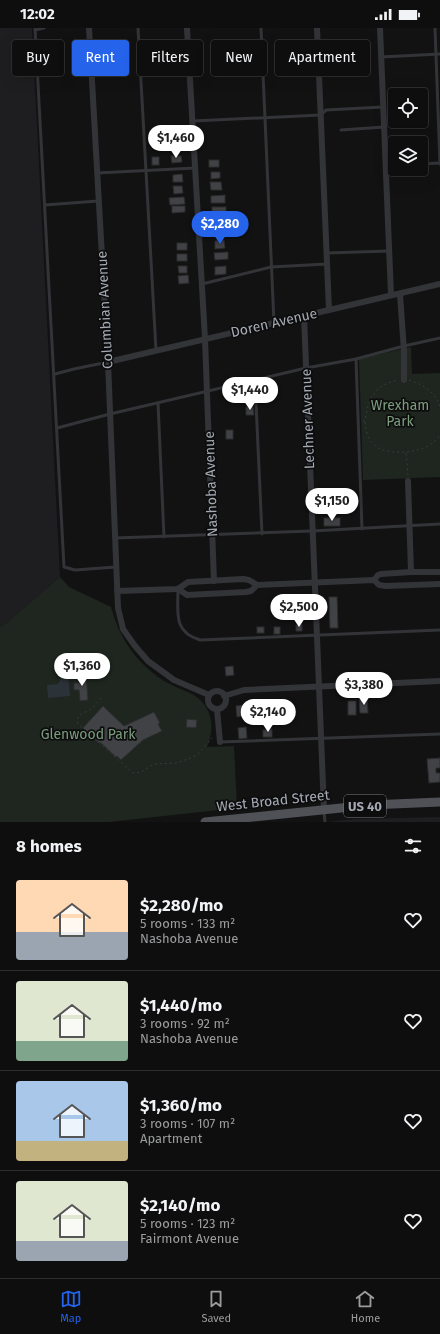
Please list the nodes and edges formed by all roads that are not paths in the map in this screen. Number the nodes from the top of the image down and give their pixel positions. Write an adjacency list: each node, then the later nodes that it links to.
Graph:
1 (44, 28): 9 (lane)
2 (89, 28): 24 (street, Columbian Avenue)
3 (138, 28): 23 (lane)
4 (187, 28): 16 (street, Nashoba Avenue)
5 (261, 28): 15 (lane)
6 (317, 28): 14 (street)
7 (380, 28): 12 (street)
8 (435, 28): 10 (lane)
9 (35, 29): 26 (lane)
10 (436, 54): 11 (lane); 12 (lane); 20 (lane)
11 (440, 54)
12 (381, 56): 13 (street)
13 (383, 107): 14 (lane); 17 (street)
14 (321, 115): 15 (lane); 28 (street)
15 (265, 117): 16 (lane); 30 (lane)
16 (192, 121): 22 (street, Nashoba Avenue)
17 (384, 127): 18 (lane); 21 (street)
18 (341, 130)
19 (428, 164): 20 (lane)
20 (440, 164)
21 (386, 165): 27 (street)
22 (195, 168): 23 (lane); 31 (street, Nashoba Avenue)
23 (146, 170): 24 (lane); 41 (lane)
24 (97, 173): 25 (street, Columbian Avenue)
25 (98, 201): 26 (lane); 43 (street, Columbian Avenue)
26 (45, 206): 45 (lane)
27 (389, 250): 28 (lane); 34 (street)
28 (327, 254): 29 (street)
29 (327, 264): 30 (lane); 35 (street)
30 (271, 267): 31 (lane); 37 (lane)
31 (202, 284): 39 (street, Nashoba Avenue)
32 (440, 284): 33 (street, Doren Avenue)
33 (400, 294): 34 (street, Doren Avenue); 40 (street)
34 (391, 295): 35 (street, Doren Avenue)
35 (329, 310): 36 (street, Doren Avenue)
36 (304, 316): 37 (street, Doren Avenue); 44 (street, Lechner Avenue)
37 (274, 323): 39 (street, Doren Avenue)
38 (440, 338): 40 (lane)
39 (205, 339): 41 (street, Doren Avenue); 48 (street, Nashoba Avenue)
40 (404, 346): 42 (lane); 47 (street)
41 (156, 350): 43 (street, Doren Avenue)
42 (356, 359): 44 (lane); 55 (lane)
43 (108, 362): 45 (lane); 50 (street, Columbian Avenue)
44 (306, 368): 46 (lane); 56 (street, Lechner Avenue)
45 (54, 374): 51 (lane)
46 (255, 380): 48 (lane); 57 (lane)
47 (404, 380)
48 (207, 392): 49 (lane); 58 (street, Nashoba Avenue)
49 (158, 403): 50 (lane); 59 (lane)
50 (110, 414): 51 (lane); 60 (street, Columbian Avenue)
51 (58, 428): 61 (lane)
52 (408, 481): 54 (street)
53 (440, 524): 54 (lane)
54 (410, 526): 55 (lane); 62 (street)
55 (362, 529): 56 (lane)
56 (312, 532): 57 (lane); 66 (street, Lechner Avenue)
57 (262, 534): 58 (lane)
58 (213, 536): 59 (lane); 64 (street, Nashoba Avenue)
59 (164, 537): 60 (lane)
60 (115, 538): 61 (street, Columbian Avenue)
61 (116, 567): 70 (street, Columbian Avenue)
62 (411, 572): 63 (street); 65 (street)
63 (440, 572)
64 (214, 580): 68 (street); 69 (street)
65 (374, 580): 66 (street); 67 (street)
66 (314, 583): 68 (street); 72 (street, Lechner Avenue)
67 (440, 584)
68 (257, 585): 69 (street)
69 (178, 589): 70 (street); 72 (lane)
70 (117, 591): 75 (street, Columbian Avenue)
71 (440, 630): 72 (lane)
72 (316, 636): 74 (street, Lechner Avenue)
73 (440, 681): 74 (street)
74 (318, 686): 76 (street); 79 (street, Lechner Avenue)
75 (209, 695): 76 (street); 77 (street)
76 (224, 696): 77 (street)
77 (217, 710): 80 (street)
78 (440, 734): 79 (lane)
79 (320, 739): 80 (lane); 82 (street, Lechner Avenue)
80 (220, 742)
81 (440, 802): 82 (main road, West Broad Street / US 40)
82 (324, 810): 83 (main road, West Broad Street / US 40); 84 (lane)
83 (205, 822)
84 (325, 822)

